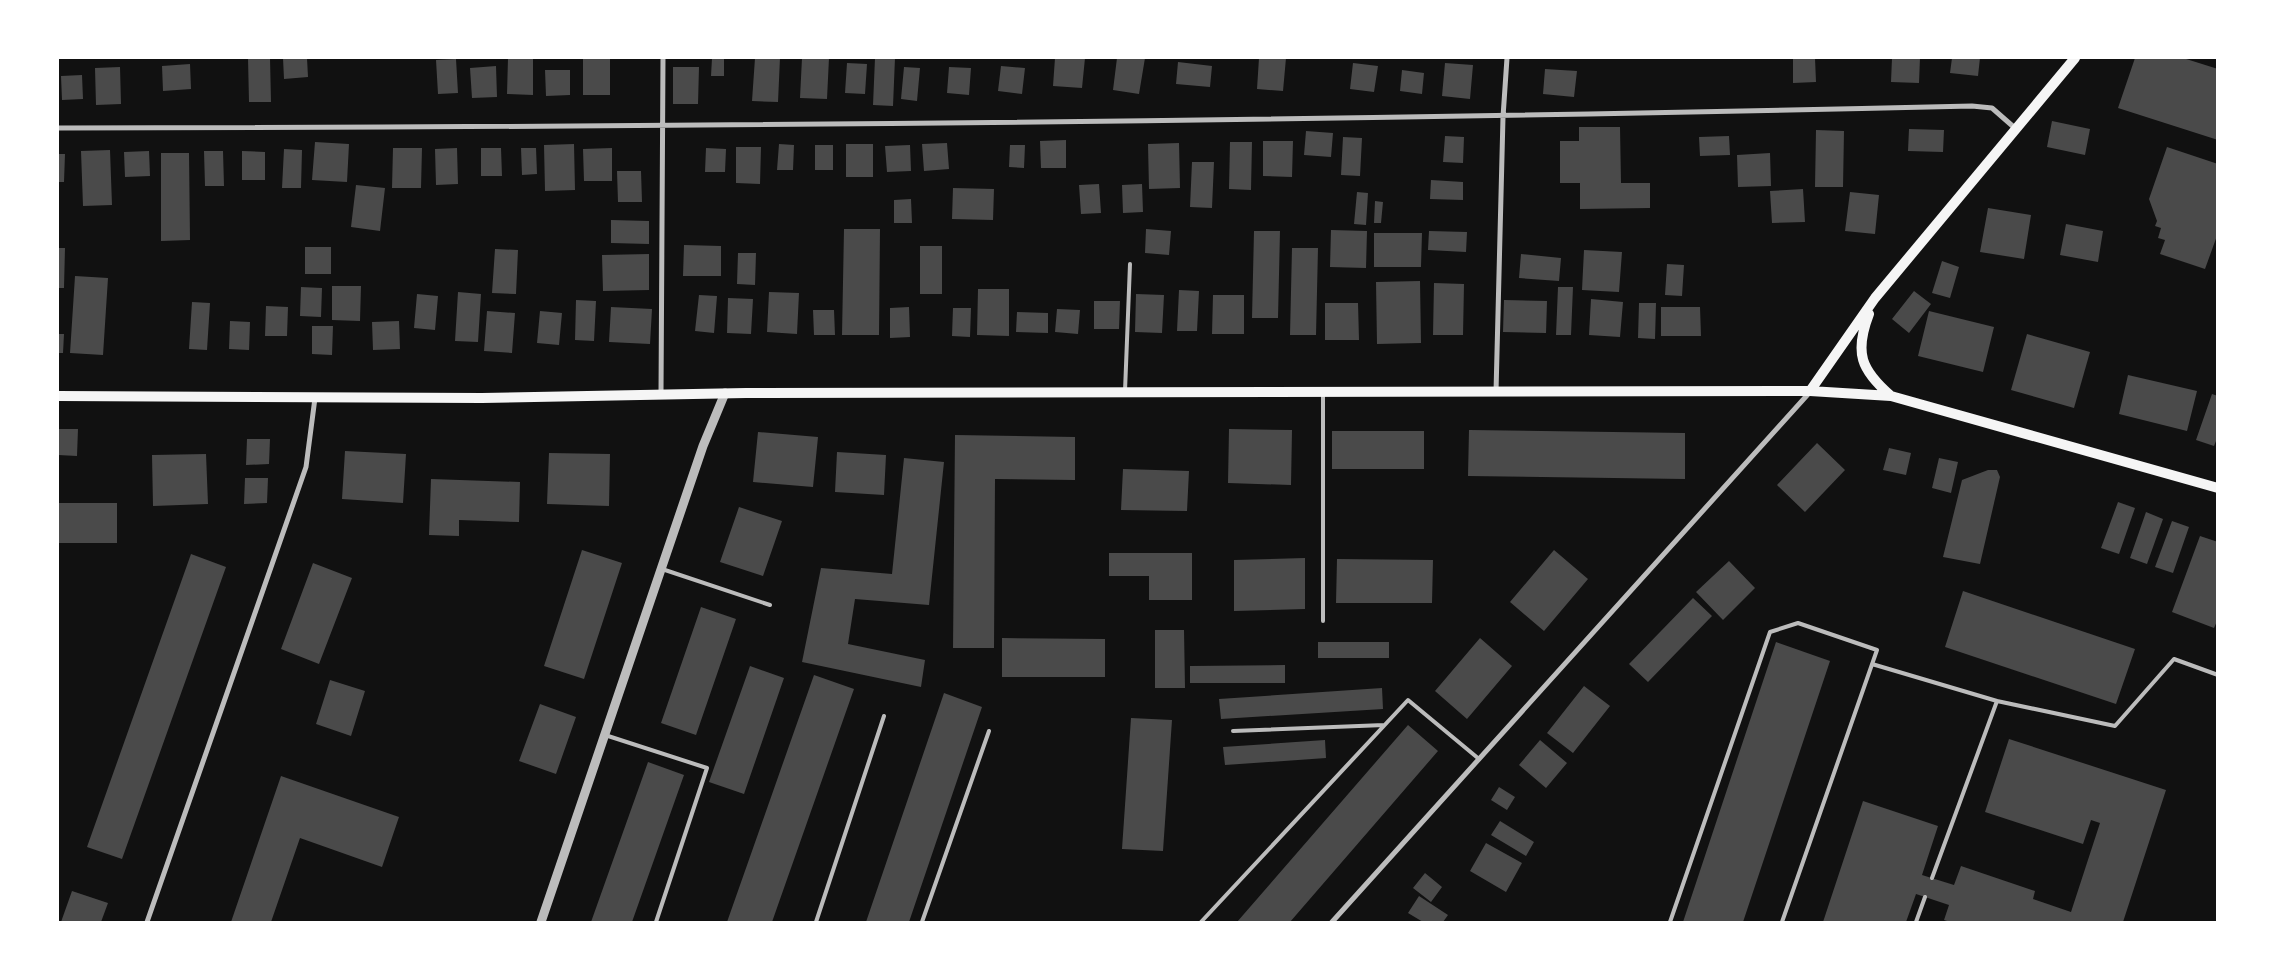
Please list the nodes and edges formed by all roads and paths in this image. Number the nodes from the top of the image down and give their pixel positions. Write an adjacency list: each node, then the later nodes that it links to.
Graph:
1 (663, 58): 5 (street)
2 (1507, 58): 4 (street)
3 (2075, 58): 7 (main road)
4 (1503, 117): 5 (street); 7 (street); 11 (street)
5 (662, 127): 6 (street); 15 (street)
6 (58, 128)
7 (2016, 130): 9 (main road)
8 (1130, 264): 13 (lane)
9 (1875, 298): 10 (main road); 17 (main road)
10 (1810, 391): 11 (main road); 17 (main road); 31 (street)
11 (1496, 392): 14 (main road)
12 (725, 393): 13 (main road); 15 (main road); 20 (street)
13 (1125, 393): 14 (main road)
14 (1323, 393): 22 (lane)
15 (661, 394): 18 (main road)
16 (58, 396): 18 (main road)
17 (1891, 396): 19 (main road)
18 (315, 398): 34 (street)
19 (2218, 488)
20 (662, 569): 21 (lane); 30 (street)
21 (770, 605)
22 (1323, 621)
23 (1872, 664): 25 (lane); 41 (lane); 42 (lane)
24 (2218, 675): 25 (lane)
25 (1997, 701): 32 (lane)
26 (884, 716): 37 (lane)
27 (1384, 726): 29 (lane); 31 (lane); 39 (lane)
28 (989, 731): 38 (lane)
29 (1233, 731)
30 (605, 735): 35 (street); 36 (lane)
31 (1479, 759): 40 (street)
32 (1932, 878)
33 (1925, 897): 43 (lane)
34 (148, 922)
35 (541, 922)
36 (656, 922)
37 (816, 922)
38 (922, 922)
39 (1202, 922)
40 (1332, 922)
41 (1670, 922)
42 (1782, 922)
43 (1916, 922)

